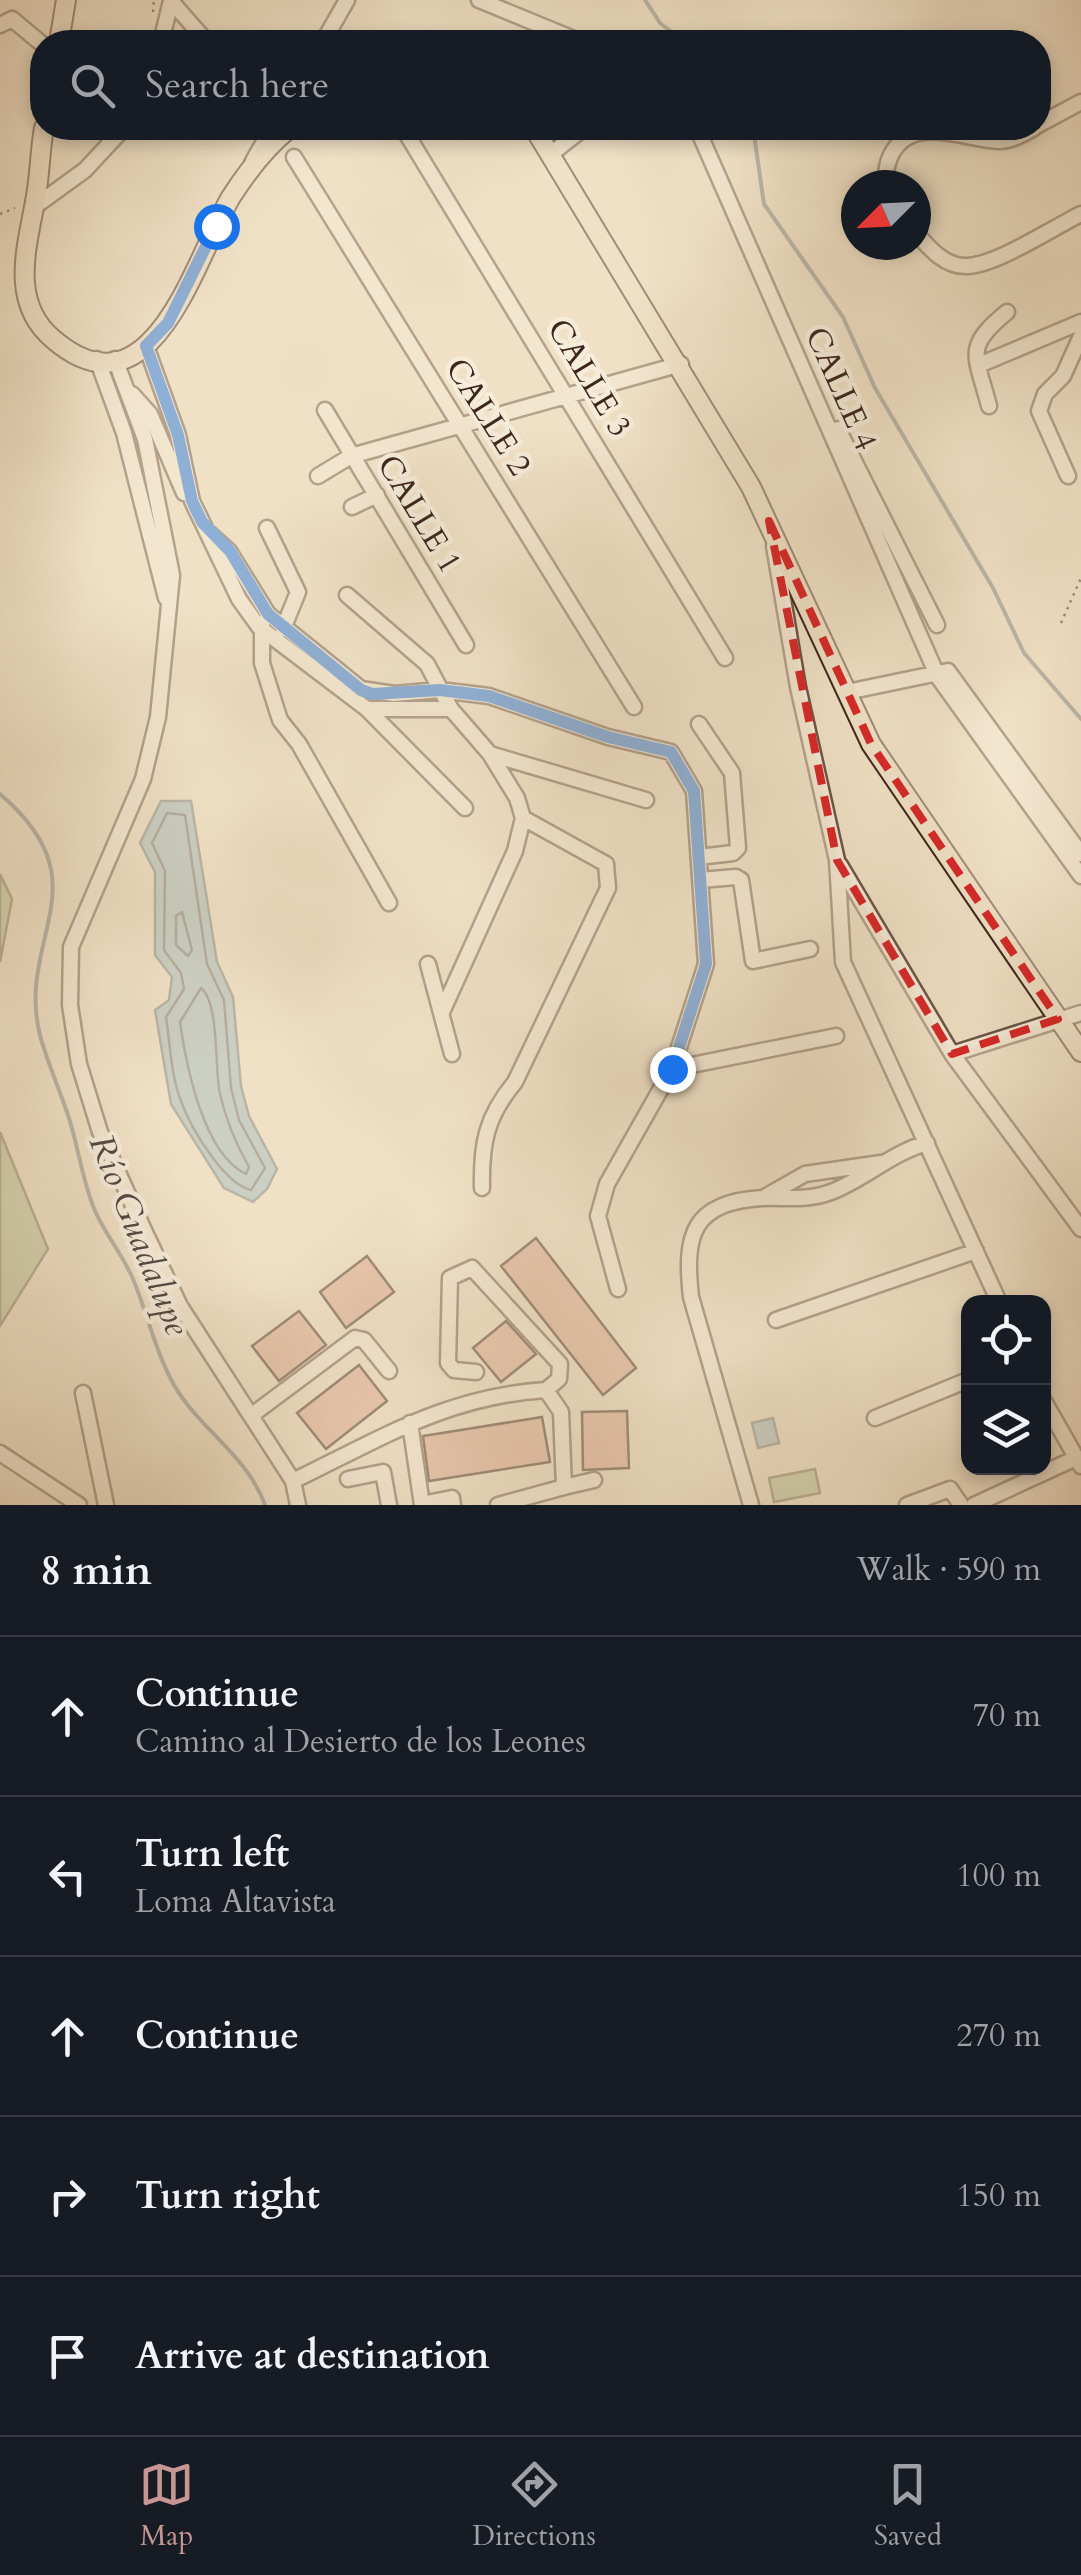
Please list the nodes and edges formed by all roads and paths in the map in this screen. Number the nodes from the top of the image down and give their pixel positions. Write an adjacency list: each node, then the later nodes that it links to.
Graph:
1 (66, 0): 5 (main road)
2 (347, 0): 8 (street)
3 (479, 0): 9 (street)
4 (2, 19): 10 (street)
5 (61, 30)
6 (165, 30): 7 (street)
7 (196, 30)
8 (330, 30)
9 (552, 30)
10 (30, 32)
11 (1081, 103): 12 (street)
12 (1051, 118)
13 (41, 140): 26 (main road)
14 (113, 140): 26 (street)
15 (262, 140): 24 (street)
16 (278, 140): 24 (main road)
17 (410, 140): 38 (street, CALLE 3)
18 (542, 140): 22 (main road)
19 (569, 140): 22 (street)
20 (702, 140): 41 (street, CALLE 4)
21 (905, 140): 25 (street)
22 (552, 154): 35 (main road)
23 (294, 157): 42 (street, CALLE 2)
24 (251, 168): 33 (main road)
25 (887, 170)
26 (24, 208): 27 (path); 34 (main road)
27 (0, 214)
28 (1081, 214): 29 (street)
29 (931, 252)
30 (1008, 312): 36 (street)
31 (1081, 322): 36 (street)
32 (1081, 336): 45 (street)
33 (146, 346): 34 (main road); 47 (street)
34 (106, 359): 37 (street); 53 (street)
35 (681, 364): 38 (street); 49 (main road)
36 (979, 365): 39 (street)
37 (128, 389): 47 (street); 53 (street)
38 (568, 396): 42 (street); 59 (street, CALLE 3)
39 (989, 406)
40 (326, 410): 43 (street, CALLE 1)
41 (822, 412): 56 (street); 60 (street, CALLE 4)
42 (461, 424): 43 (street); 64 (street, CALLE 2)
43 (351, 456): 44 (street); 46 (street, CALLE 1)
44 (318, 476)
45 (1068, 476)
46 (377, 494): 48 (street); 58 (street, CALLE 1)
47 (192, 501): 54 (street)
48 (352, 507)
49 (769, 521): 62 (main road); 74 (street)
50 (267, 528): 57 (street)
51 (1081, 578): 55 (path)
52 (347, 595): 61 (street)
53 (169, 608): 104 (street)
54 (264, 620): 57 (street); 66 (street); 77 (street)
55 (1061, 623)
56 (937, 625)
57 (283, 629): 61 (street)
58 (466, 645)
59 (725, 658)
60 (936, 671): 62 (street); 72 (street, CALLE 4); 75 (street, CALLE 4)
61 (440, 690): 63 (street); 65 (street)
62 (847, 692): 82 (main road)
63 (472, 694): 65 (street); 73 (street)
64 (634, 707)
65 (451, 708): 66 (street); 68 (street)
66 (367, 710): 70 (street)
67 (700, 724): 73 (street)
68 (490, 754): 69 (street); 71 (street)
69 (646, 800)
70 (465, 808)
71 (524, 818): 79 (street); 91 (street)
72 (1081, 854)
73 (698, 857): 76 (street)
74 (836, 860): 86 (street); 88 (street)
75 (1081, 876)
76 (700, 880): 78 (street); 87 (street)
77 (389, 903)
78 (810, 949)
79 (458, 976): 80 (street); 80 (street)
80 (442, 1012): 85 (street)
81 (1081, 1013): 82 (street)
82 (1058, 1019): 84 (main road); 86 (street)
83 (836, 1036): 87 (street)
84 (1081, 1052)
85 (452, 1054)
86 (952, 1054): 94 (street)
87 (672, 1069): 96 (street)
88 (927, 1143): 89 (street); 95 (street)
89 (880, 1163): 90 (street); 92 (street)
90 (818, 1171): 92 (street); 93 (street)
91 (482, 1188)
92 (825, 1194): 93 (street)
93 (763, 1198): 122 (street)
94 (1081, 1229)
95 (976, 1251): 97 (street); 98 (street)
96 (618, 1289)
97 (996, 1295)
98 (776, 1320)
99 (390, 1371): 104 (street)
100 (476, 1372): 102 (street)
101 (961, 1383): 106 (street)
102 (546, 1390): 107 (street); 113 (street)
103 (83, 1392): 117 (street)
104 (252, 1414): 112 (street)
105 (1051, 1414): 109 (street)
106 (875, 1418)
107 (410, 1422): 112 (street); 115 (street)
108 (0, 1453): 116 (street)
109 (1078, 1462): 125 (street)
110 (348, 1479): 119 (street)
111 (594, 1480): 113 (street)
112 (293, 1481): 118 (street)
113 (564, 1488): 114 (street)
114 (539, 1500): 121 (street)
115 (422, 1504): 120 (street)
116 (79, 1505)
117 (106, 1505)
118 (298, 1505)
119 (389, 1505)
120 (454, 1505)
121 (498, 1505)
122 (751, 1505)
123 (907, 1505): 124 (street)
124 (962, 1505)
125 (974, 1505)

